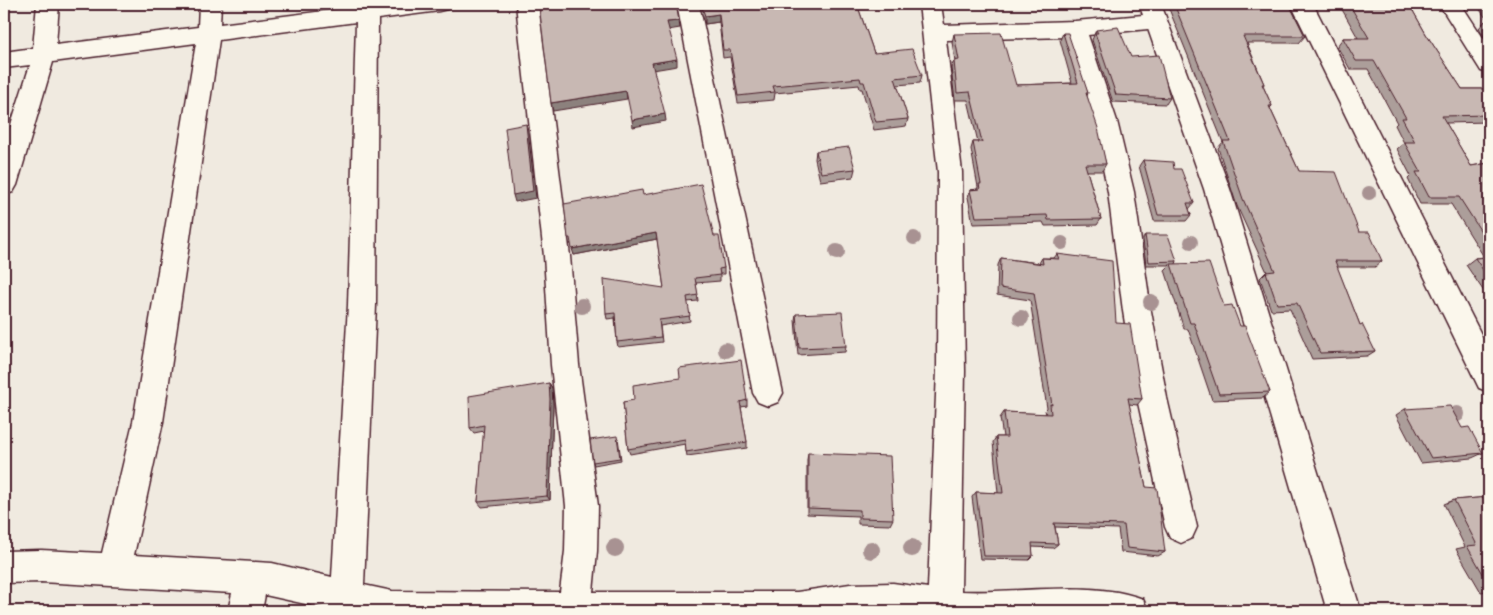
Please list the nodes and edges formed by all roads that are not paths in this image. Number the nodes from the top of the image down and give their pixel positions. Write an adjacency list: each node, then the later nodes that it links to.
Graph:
1 (48, 4): 16 (street)
2 (210, 4): 15 (street)
3 (439, 4): 10 (street)
4 (527, 4): 27 (street)
5 (688, 4): 21 (street)
6 (930, 4): 14 (street)
7 (1108, 4): 12 (street)
8 (1302, 4): 20 (street)
9 (1450, 4): 18 (street)
10 (368, 8): 15 (street); 26 (street)
11 (1153, 12): 12 (street); 33 (street)
12 (1120, 25): 13 (street)
13 (1075, 28): 14 (street); 22 (street)
14 (935, 33): 28 (street)
15 (208, 34): 16 (street); 24 (street)
16 (44, 55): 17 (street); 19 (street)
17 (4, 60)
18 (1489, 65)
19 (4, 185)
20 (1489, 379)
21 (768, 393)
22 (1181, 527)
23 (4, 567): 24 (street)
24 (114, 570): 25 (street)
25 (252, 578): 26 (street); 31 (street)
26 (347, 598): 29 (street)
27 (575, 609): 29 (street); 30 (street)
28 (944, 609): 30 (street); 32 (street)
29 (469, 610)
30 (684, 610)
31 (245, 611)
32 (1131, 611)
33 (1344, 611)

